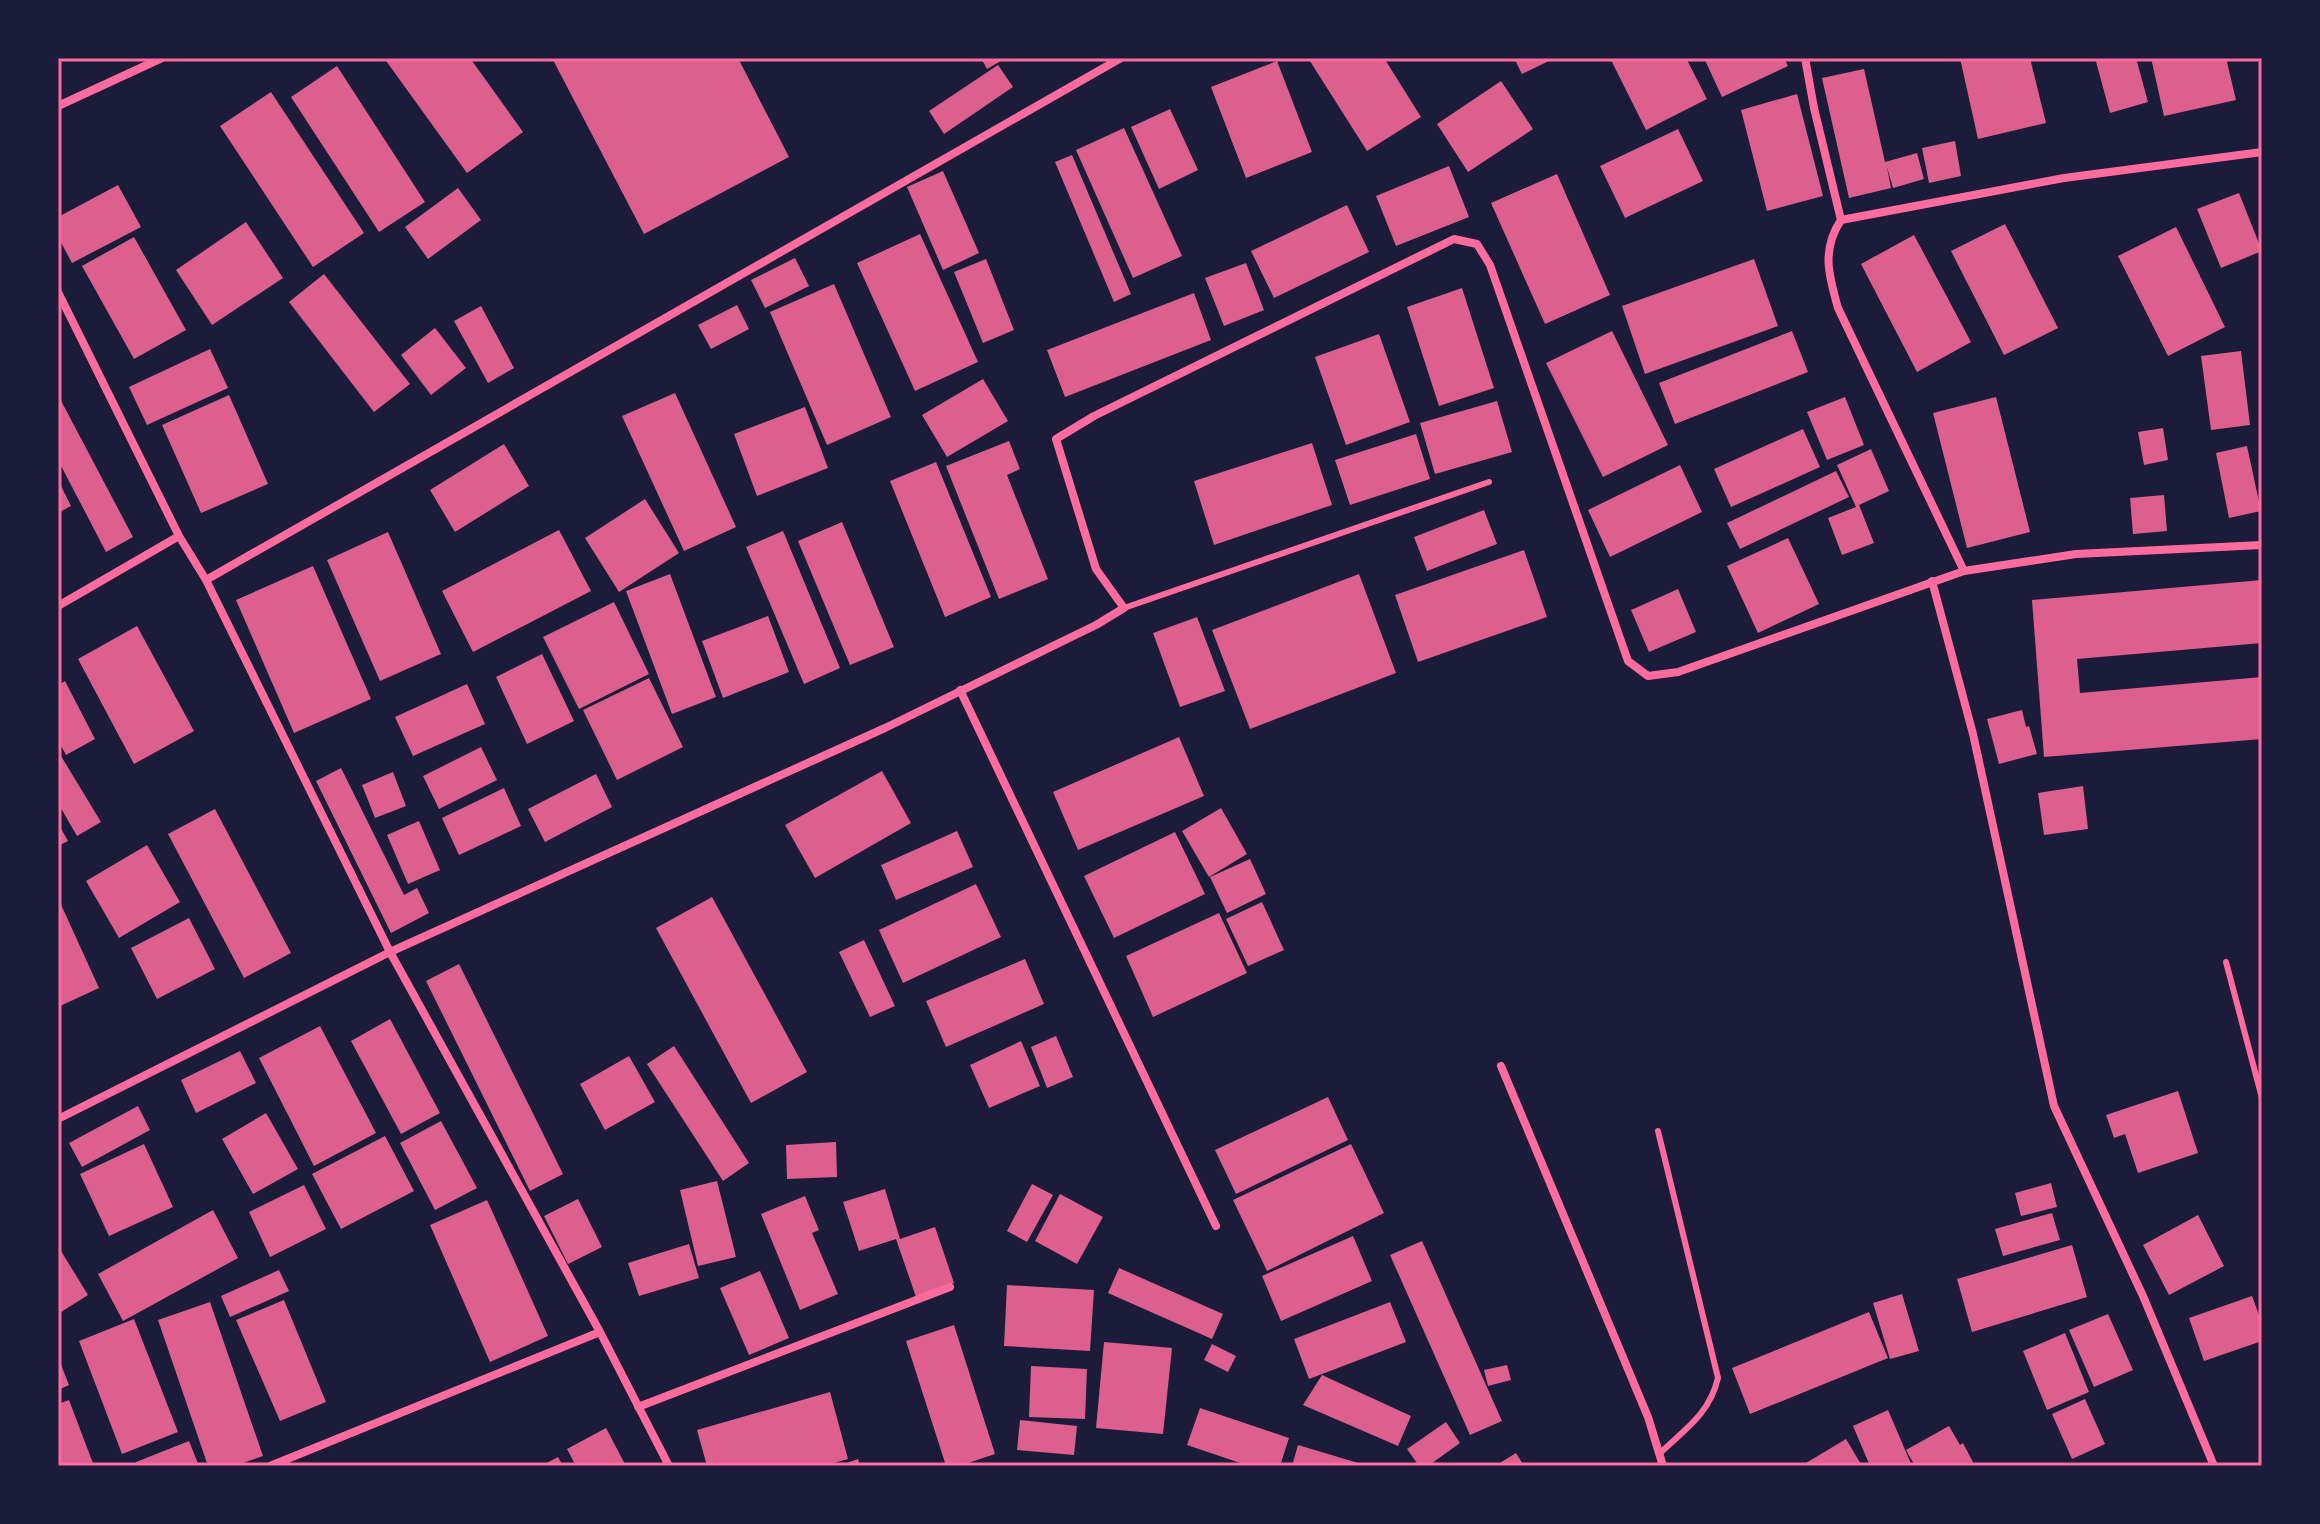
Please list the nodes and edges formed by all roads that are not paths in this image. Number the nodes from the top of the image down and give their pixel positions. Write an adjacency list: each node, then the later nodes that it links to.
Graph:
1 (162, 58): 4 (street)
2 (1121, 58): 12 (street)
3 (1805, 58): 6 (street)
4 (58, 106)
5 (2262, 152): 6 (street)
6 (1841, 220): 11 (street)
7 (58, 292): 9 (street)
8 (1489, 482): 15 (lane)
9 (179, 536): 12 (street); 14 (street)
10 (2262, 545): 11 (street)
11 (1964, 571): 13 (street)
12 (206, 580): 17 (street)
13 (1932, 581): 15 (street); 31 (street)
14 (58, 606)
15 (1124, 608): 16 (street)
16 (960, 690): 17 (street); 23 (street)
17 (390, 952): 21 (street); 25 (street)
18 (2226, 962): 20 (lane)
19 (1501, 1066): 27 (street)
20 (2262, 1098)
21 (58, 1119)
22 (1658, 1131): 27 (lane)
23 (1216, 1226)
24 (950, 1287): 26 (street)
25 (600, 1332): 26 (street); 28 (street)
26 (638, 1407): 29 (street)
27 (1659, 1454): 30 (street)
28 (270, 1466)
29 (669, 1466)
30 (1663, 1466)
31 (2214, 1466)

